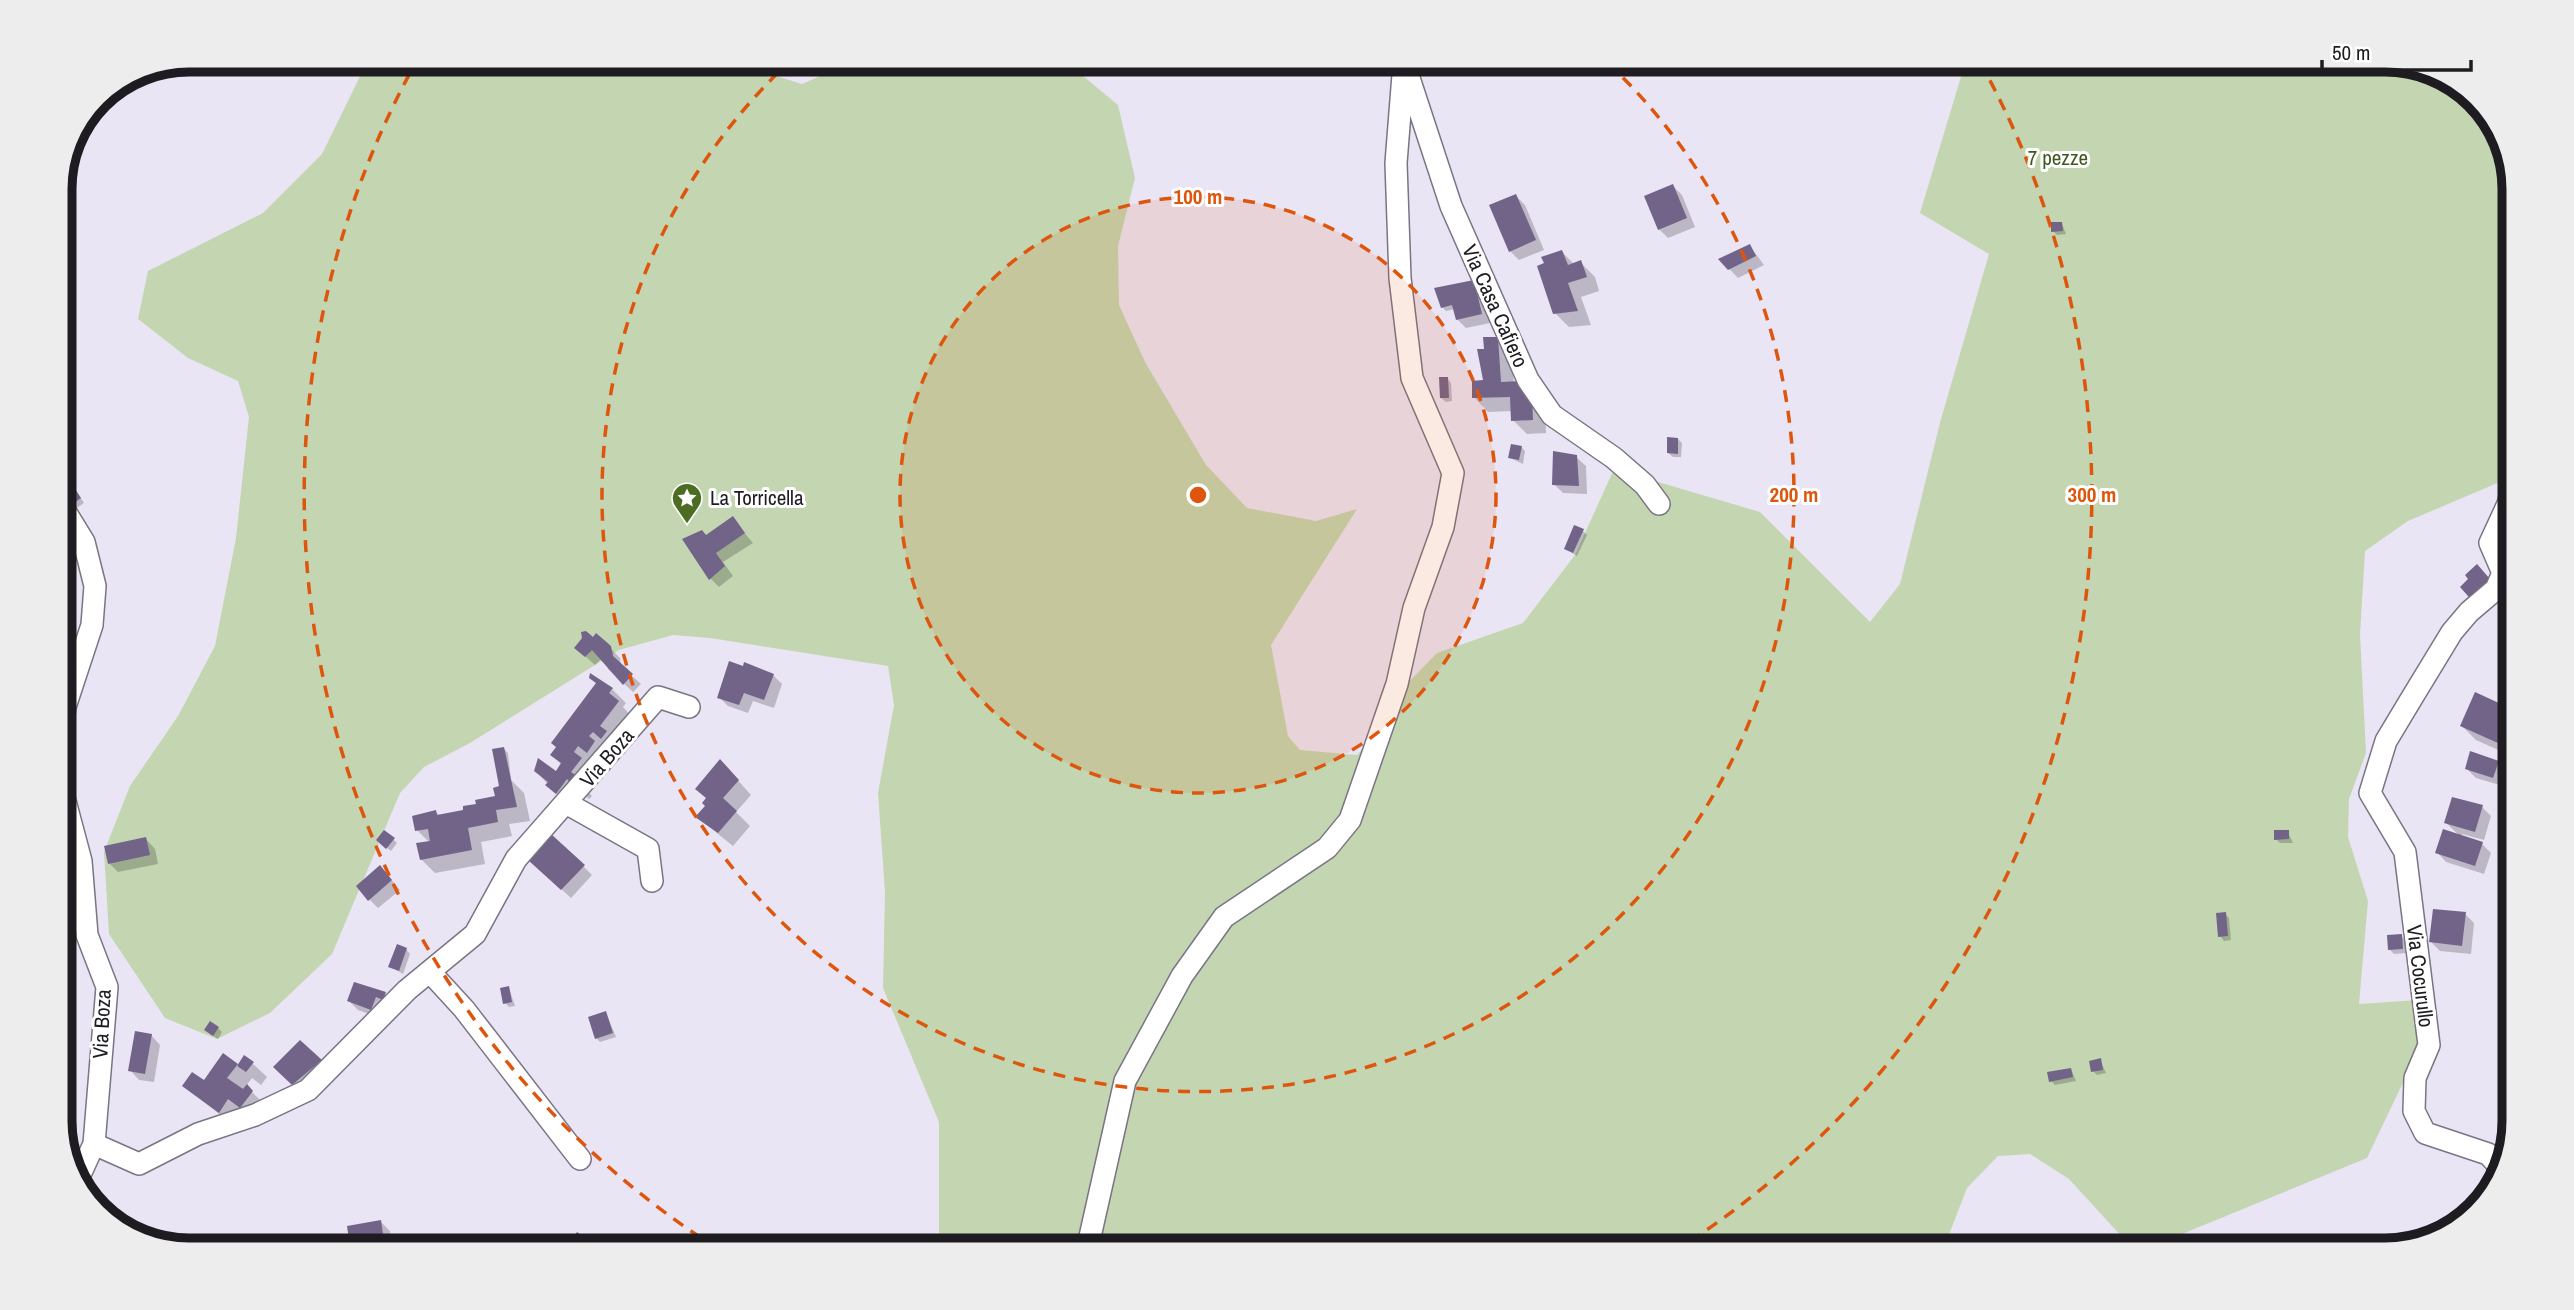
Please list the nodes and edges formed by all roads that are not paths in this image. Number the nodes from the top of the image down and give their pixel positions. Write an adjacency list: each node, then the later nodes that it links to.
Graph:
1 (1403, 72): 18 (street)
2 (1408, 72): 3 (street, Via Casa Cafiero)
3 (1659, 504)
4 (2502, 517): 6 (street, Via Cocurullo)
5 (72, 522): 8 (street, Via Boza)
6 (2502, 573)
7 (2502, 573): 16 (street, Via Cocurullo)
8 (72, 686)
9 (689, 707): 10 (street, Via Boza)
10 (566, 803): 12 (street); 13 (street, Via Boza)
11 (72, 828): 14 (street, Via Boza)
12 (652, 881)
13 (430, 972): 14 (street, Via Boza); 15 (street)
14 (94, 1144): 17 (street, Via Boza)
15 (580, 1159)
16 (2495, 1161)
17 (82, 1169)
18 (1090, 1238)

